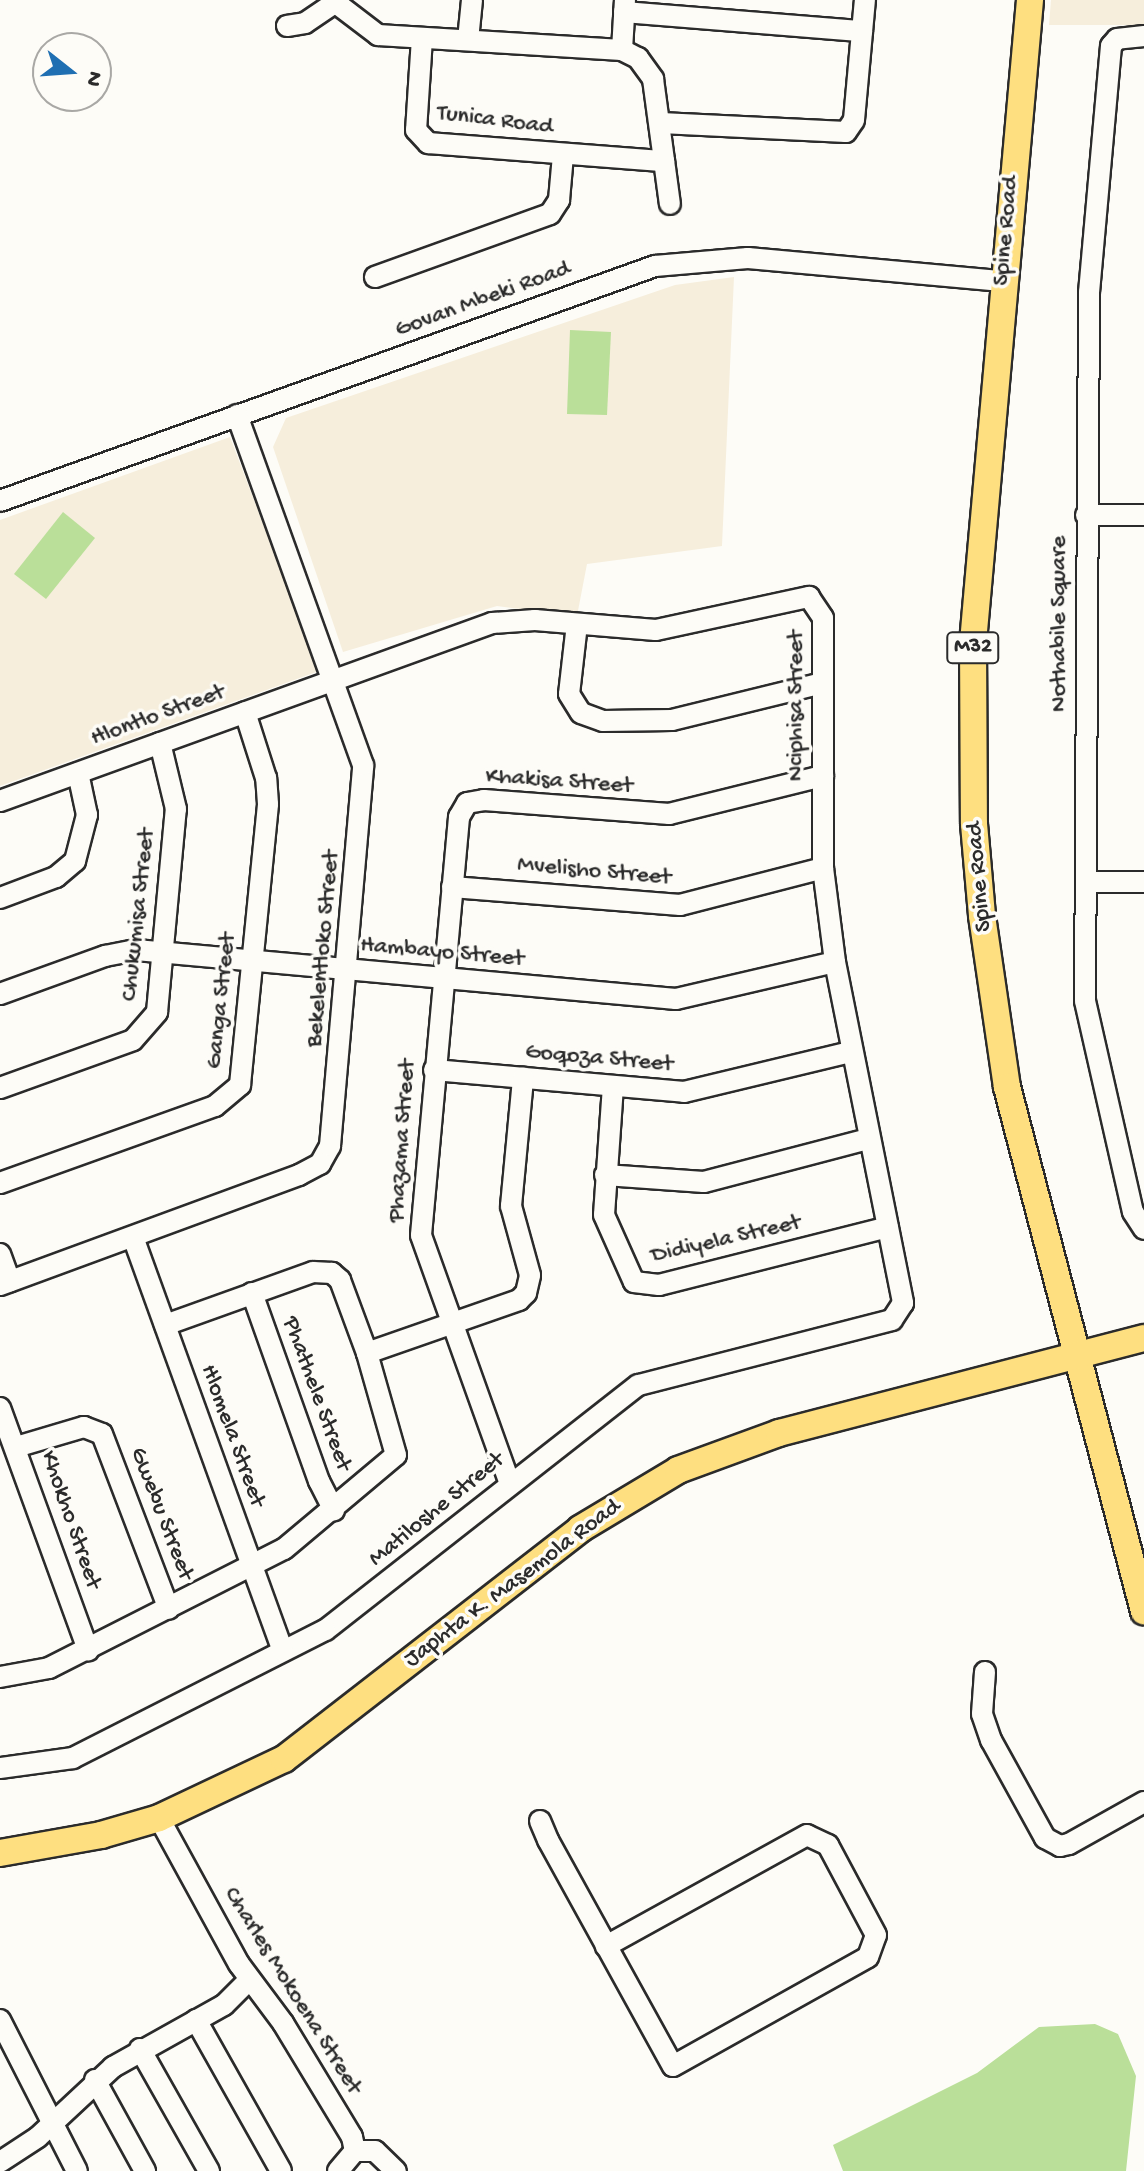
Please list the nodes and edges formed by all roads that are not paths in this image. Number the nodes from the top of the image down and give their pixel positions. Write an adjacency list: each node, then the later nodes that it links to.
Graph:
1 (472, 0): 11 (street)
2 (865, 0): 8 (street)
3 (1018, 0): 14 (main road, Spine Road / M32)
4 (1030, 0): 14 (main road, Spine Road / M32)
5 (338, 2): 7 (street); 10 (street)
6 (624, 6): 8 (street); 12 (street)
7 (287, 26)
8 (862, 31): 13 (street)
9 (1144, 36): 22 (street, Nothabile Square)
10 (422, 38): 11 (street); 15 (street, Tunica Road)
11 (468, 40): 12 (street)
12 (622, 50): 13 (street)
13 (661, 123): 16 (street)
14 (1016, 126): 19 (main road, Spine Road / M32)
15 (563, 155): 16 (street, Tunica Road); 18 (street)
16 (664, 161): 17 (street)
17 (670, 204)
18 (375, 277)
19 (1002, 281): 20 (street, Govan Mbeki Road); 62 (main road, Spine Road / M32)
20 (237, 415): 21 (street, Govan Mbeki Road); 25 (street, Bekelentloko Street)
21 (0, 501)
22 (1086, 515): 23 (street); 33 (street, Nothabile Square)
23 (1144, 515)
24 (577, 624): 25 (street, Nciphisa Street); 26 (street, Nciphisa Street); 26 (street)
25 (334, 680): 27 (street, Hlontlo Street); 40 (street, Bekelentloko Street)
26 (823, 683): 30 (street, Nciphisa Street)
27 (245, 712): 28 (street, Hlontlo Street); 38 (street, Ganga Street)
28 (160, 743): 29 (street, Hlontlo Street); 37 (street, Chukumisa Street)
29 (78, 773): 31 (street, Hlontlo Street); 36 (street)
30 (823, 776): 32 (street, Nciphisa Street); 35 (street, Khakisa Street)
31 (0, 801)
32 (823, 868): 35 (street, Mvelisho Street); 39 (street, Nciphisa Street)
33 (1086, 882): 34 (street); 52 (street, Nothabile Square)
34 (1144, 882)
35 (452, 887): 41 (street, Khakisa Street)
36 (0, 898)
37 (164, 952): 38 (street, Hambayo Street); 42 (street, Hambayo Street); 47 (street, Chukumisa Street)
38 (253, 961): 40 (street, Hambayo Street); 50 (street, Ganga Street)
39 (835, 962): 41 (street, Hambayo Street); 43 (street, Nciphisa Street)
40 (348, 970): 41 (street, Hambayo Street); 53 (street, Bekelentloko Street)
41 (442, 980): 44 (street, Phazama Street)
42 (0, 994)
43 (850, 1052): 46 (street, Goqoza Street); 48 (street, Nciphisa Street)
44 (434, 1070): 45 (street, Goqoza Street); 58 (street, Phazama Street)
45 (523, 1078): 46 (street, Goqoza Street); 58 (street)
46 (613, 1086): 49 (street, Didiyela Street)
47 (0, 1088)
48 (868, 1139): 49 (street); 51 (street, Nciphisa Street)
49 (605, 1175): 51 (street, Didiyela Street)
50 (0, 1183)
51 (888, 1227): 57 (street, Nciphisa Street)
52 (1144, 1229)
53 (133, 1237): 55 (street, Bekelentloko Street); 59 (street, Hlomela Street)
54 (0, 1254): 55 (street)
55 (5, 1283)
56 (252, 1293): 59 (street); 61 (street); 66 (street, Phathele Street)
57 (903, 1303): 65 (street, Matiloshe Street)
58 (453, 1323): 61 (street); 65 (street, Phazama Street)
59 (165, 1325): 67 (street, Hlomela Street)
60 (1144, 1338): 62 (main road, Japhta K. Masemola Road)
61 (367, 1353): 66 (street)
62 (1078, 1358): 69 (main road, Spine Road / M32); 76 (main road, Japhta K. Masemola Road)
63 (0, 1408): 64 (street, Khokho Street)
64 (16, 1447): 68 (street, Gwebu Street); 70 (street, Khokho Street)
65 (510, 1484): 71 (street, Matiloshe Street)
66 (334, 1510): 67 (street)
67 (251, 1565): 68 (street); 71 (street, Hlomela Street)
68 (169, 1609): 70 (street)
69 (1144, 1611)
70 (88, 1650): 73 (street)
71 (283, 1651): 74 (street, Matiloshe Street)
72 (985, 1672): 75 (street)
73 (0, 1676)
74 (0, 1768)
75 (1144, 1802)
76 (159, 1818): 78 (main road, Japhta K. Masemola Road); 80 (street, Charles Mokoena Street)
77 (540, 1821): 79 (street)
78 (0, 1853)
79 (606, 1946): 79 (street)
80 (249, 1980): 82 (street); 86 (street, Charles Mokoena Street)
81 (0, 2020): 85 (street)
82 (196, 2020): 83 (street); 91 (street)
83 (140, 2049): 84 (street); 90 (street)
84 (95, 2080): 85 (street); 89 (street)
85 (54, 2121): 87 (street); 88 (street)
86 (355, 2151): 92 (street); 93 (street)
87 (3, 2162)
88 (77, 2171)
89 (145, 2171)
90 (209, 2171)
91 (281, 2171)
92 (338, 2171)
93 (396, 2171)

